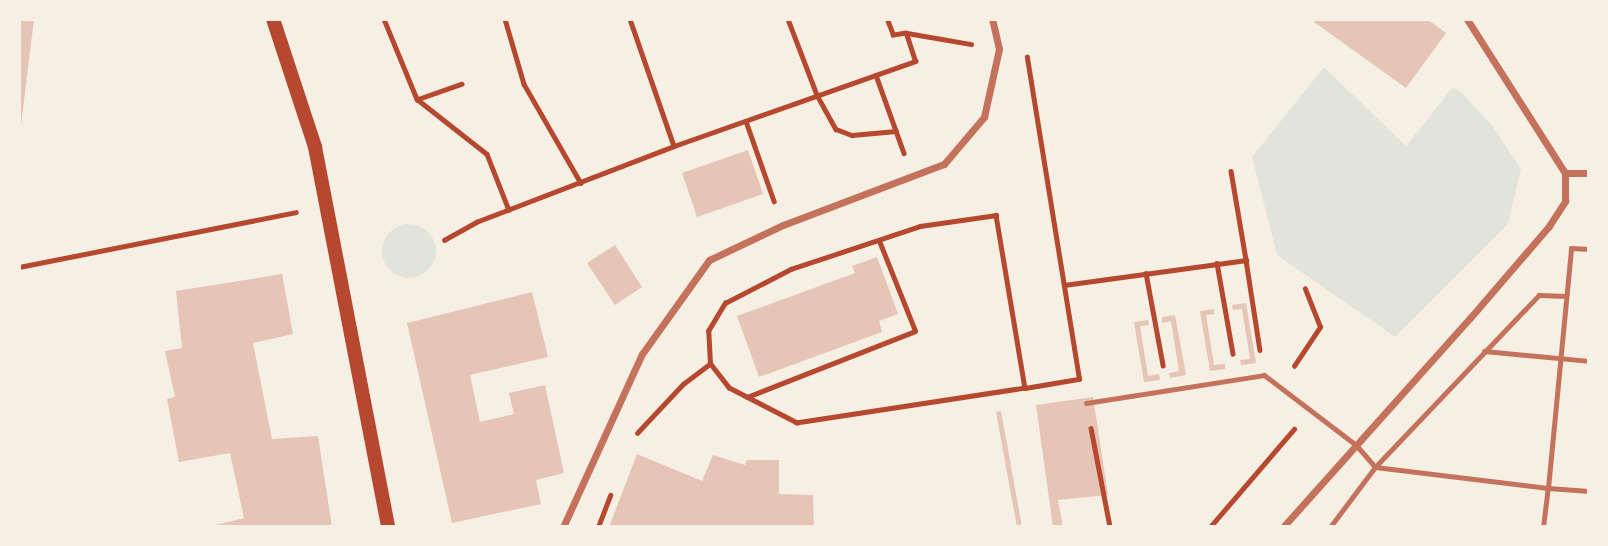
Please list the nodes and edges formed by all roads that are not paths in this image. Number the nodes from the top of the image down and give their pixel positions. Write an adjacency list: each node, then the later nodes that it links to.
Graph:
1 (274, 19): 16 (main road)
2 (992, 19): 17 (street)
3 (1466, 19): 4 (street)
4 (1565, 173): 5 (street); 12 (street)
5 (1589, 173)
6 (1589, 249): 7 (lane)
7 (1566, 296): 8 (lane); 9 (lane)
8 (1484, 351): 9 (lane); 13 (lane)
9 (1560, 358): 10 (lane); 14 (lane)
10 (1589, 361)
11 (1086, 403): 12 (lane)
12 (1356, 445): 13 (lane); 18 (street)
13 (1375, 467): 14 (lane); 19 (lane)
14 (1548, 488): 15 (lane); 20 (lane)
15 (1589, 491)
16 (388, 527)
17 (563, 527)
18 (1283, 527)
19 (1330, 527)
20 (1544, 527)

